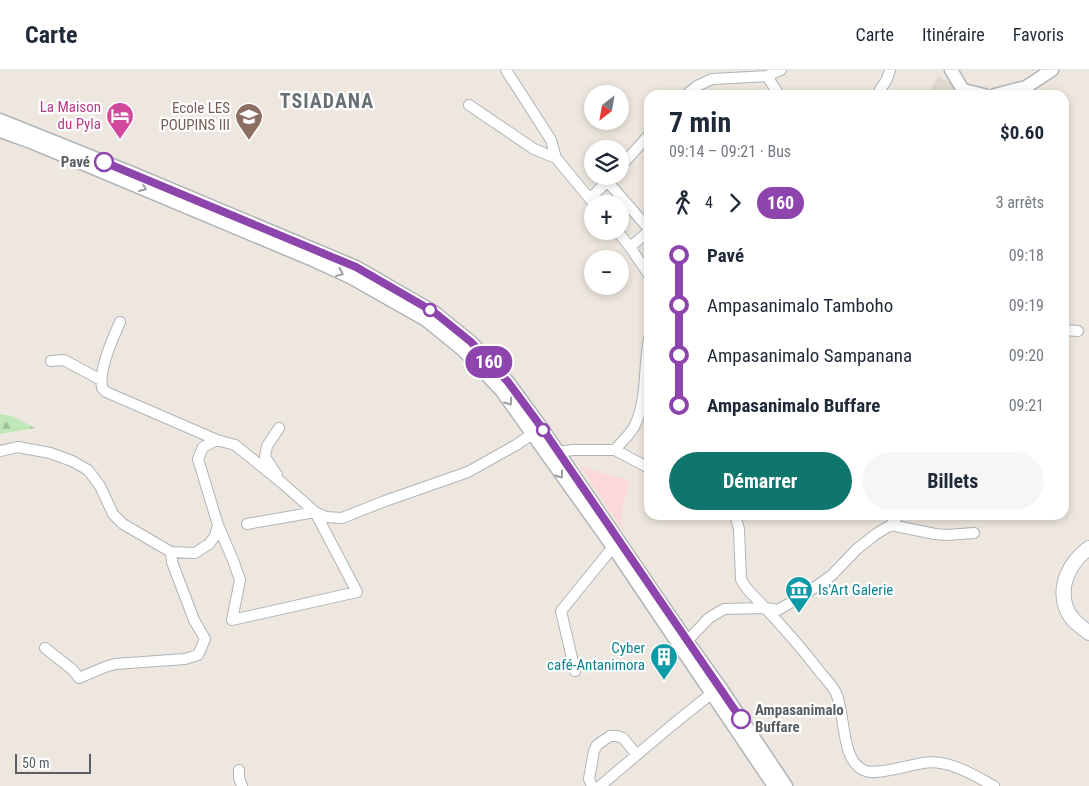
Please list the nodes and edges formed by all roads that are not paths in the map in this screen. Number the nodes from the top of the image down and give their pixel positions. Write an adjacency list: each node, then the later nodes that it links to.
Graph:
1 (506, 70): 17 (street)
2 (781, 70): 6 (street)
3 (890, 70): 9 (street)
4 (951, 70): 10 (street)
5 (1052, 70): 11 (street)
6 (767, 76): 7 (street); 8 (street)
7 (693, 90)
8 (776, 90)
9 (880, 90)
10 (960, 90)
11 (1014, 90)
12 (469, 104): 17 (street)
13 (0, 120): 34 (street)
14 (0, 132): 34 (street, one-way to 34)
15 (644, 141): 16 (street)
16 (629, 157)
17 (556, 158): 20 (street)
18 (604, 185): 21 (street)
19 (614, 185): 22 (street)
20 (587, 195)
21 (597, 195)
22 (644, 224)
23 (644, 234): 25 (street)
24 (624, 240): 25 (street)
25 (630, 247): 26 (street)
26 (644, 268)
27 (120, 322): 31 (street)
28 (1069, 330): 29 (street)
29 (1078, 331)
30 (51, 361): 31 (street)
31 (101, 380): 35 (street)
32 (644, 397): 36 (street)
33 (279, 428): 40 (street)
34 (537, 431): 38 (street); 41 (street); 48 (street, one-way to 48)
35 (217, 440): 40 (street); 45 (street)
36 (615, 450): 38 (street); 39 (street)
37 (0, 451): 50 (street)
38 (558, 452): 53 (street)
39 (644, 465)
40 (281, 482): 41 (street)
41 (315, 512): 44 (street); 45 (street)
42 (736, 520): 51 (street)
43 (895, 520): 46 (street)
44 (247, 524)
45 (218, 525): 50 (street)
46 (891, 525): 47 (street); 51 (street)
47 (974, 533)
48 (613, 547): 55 (street); 56 (street)
49 (1089, 548): 52 (main road)
50 (172, 552): 54 (street)
51 (766, 608): 53 (street); 64 (street)
52 (1089, 633)
53 (687, 641): 56 (street)
54 (45, 648)
55 (576, 671)
56 (716, 690): 57 (street); 62 (street); 63 (street)
57 (637, 755): 60 (street); 61 (street)
58 (239, 770): 59 (street)
59 (242, 786)
60 (592, 786)
61 (600, 786)
62 (774, 786)
63 (786, 786)
64 (994, 786)

